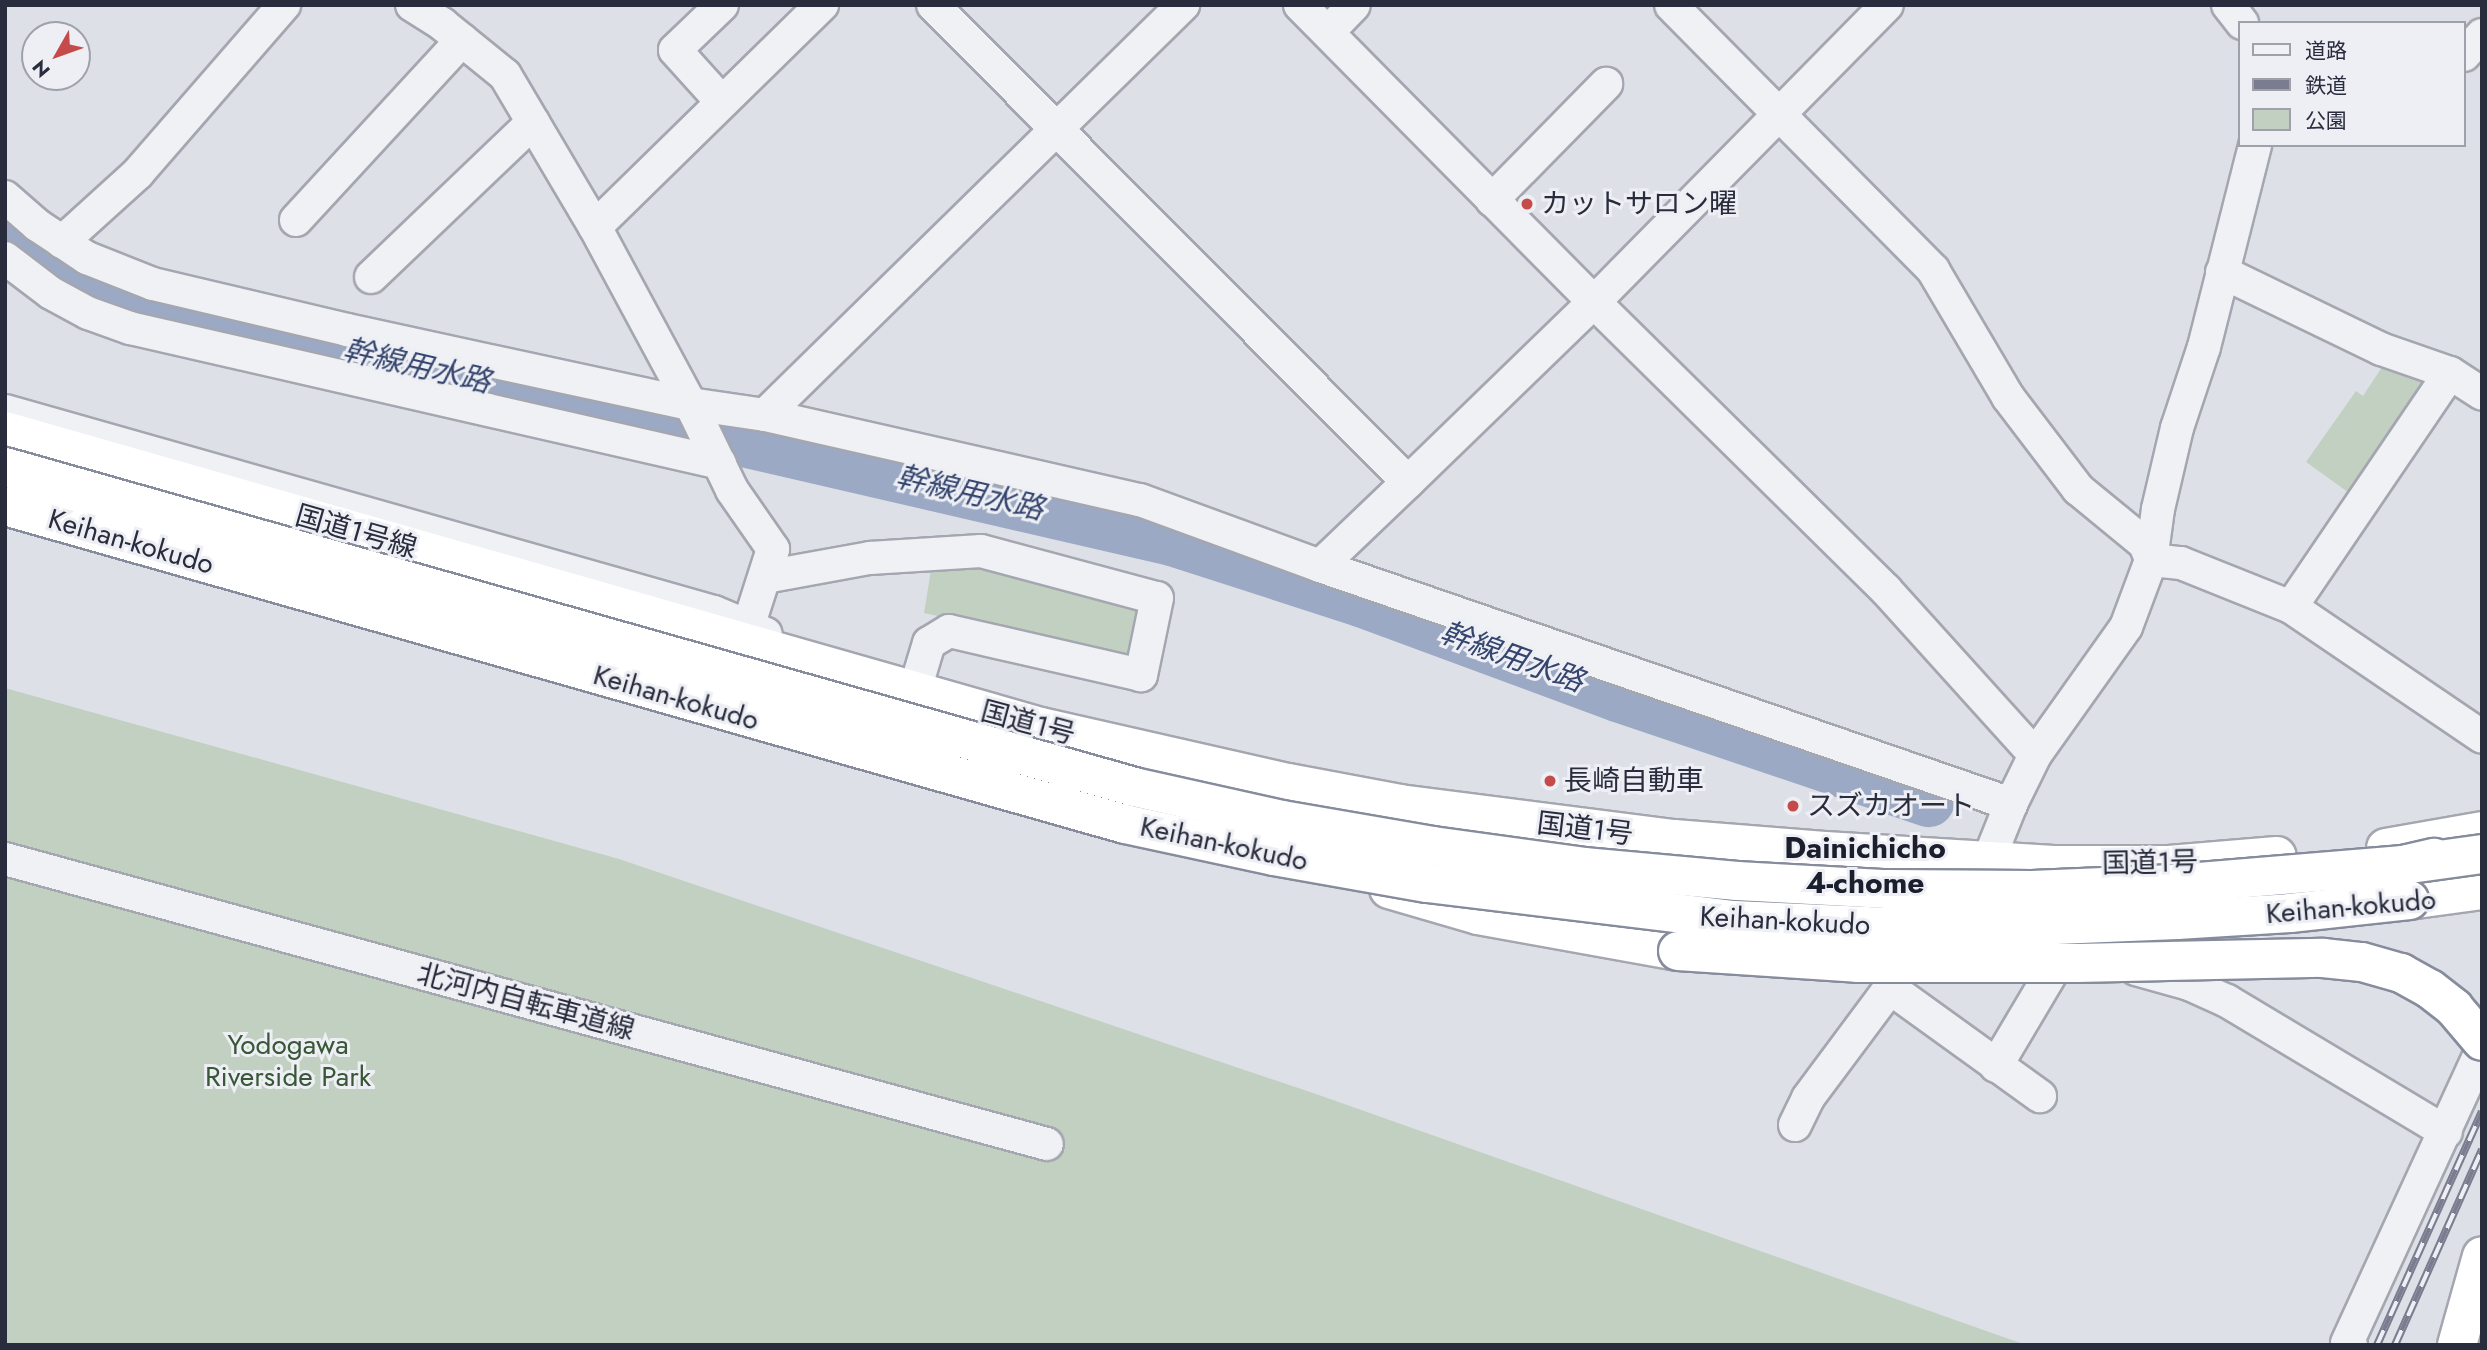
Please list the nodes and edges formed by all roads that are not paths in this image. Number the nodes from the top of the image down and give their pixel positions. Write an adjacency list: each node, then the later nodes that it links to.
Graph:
1 (284, 5): 27 (street)
2 (412, 5): 15 (street)
3 (722, 5): 18 (street)
4 (822, 5): 18 (street)
5 (933, 5): 21 (street)
6 (1300, 5): 13 (street)
7 (1354, 5): 13 (street)
8 (1671, 5): 19 (street)
9 (1887, 5): 19 (street)
10 (2228, 5): 12 (street)
11 (1174, 8): 21 (street)
12 (2240, 21)
13 (1328, 32): 24 (street)
14 (2482, 35): 16 (street)
15 (462, 40): 20 (street); 25 (street)
16 (2466, 53)
17 (1606, 84): 24 (street)
18 (722, 102): 26 (street)
19 (1779, 112): 31 (street); 42 (street)
20 (533, 122): 26 (street); 30 (street)
21 (1058, 128): 36 (street); 40 (street)
22 (2254, 147): 29 (street)
23 (5, 197): 27 (street)
24 (1492, 200): 31 (street)
25 (296, 220)
26 (595, 227): 34 (street)
27 (62, 242): 34 (street)
28 (5, 258): 38 (street)
29 (2222, 272): 32 (street); 42 (street)
30 (371, 277)
31 (1594, 302): 40 (street); 51 (street)
32 (2450, 373): 33 (street); 45 (street)
33 (2482, 394)
34 (692, 407): 36 (street); 38 (street)
35 (5, 411): 46 (street)
36 (765, 415): 43 (street)
37 (5, 431): 47 (highway, 国道1号線)
38 (719, 460): 44 (street)
39 (5, 467): 58 (highway, Keihan-kokudo, bridge)
40 (1408, 482): 43 (street)
41 (5, 506): 54 (highway, Keihan-kokudo, bridge)
42 (2151, 560): 45 (street); 51 (street)
43 (1321, 566): 52 (street)
44 (765, 577): 46 (street); 49 (street)
45 (2291, 607): 50 (street)
46 (748, 627): 48 (street)
47 (707, 632): 48 (highway, 国道1号)
48 (865, 678): 49 (highway, 国道1号)
49 (914, 693): 56 (highway, 国道1号)
50 (2482, 737)
51 (2035, 755): 52 (street)
52 (2011, 804): 56 (street)
53 (2480, 841): 56 (highway, 国道1号); 57 (street); 58 (highway, bridge)
54 (1274, 856): 58 (highway, Keihan-kokudo, bridge); 64 (highway, bridge)
55 (5, 859): 70 (street, 北河内自転車道線)
56 (1989, 859): 61 (street)
57 (2482, 871)
58 (2406, 882): 59 (highway); 60 (highway, Keihan-kokudo)
59 (2482, 890)
60 (2482, 896)
61 (1996, 923): 62 (street); 63 (street)
62 (2063, 953): 66 (street); 69 (street)
63 (1890, 988): 66 (street); 68 (street)
64 (2482, 1041)
65 (2482, 1049): 69 (street)
66 (1996, 1066): 67 (street)
67 (2040, 1096)
68 (1795, 1125)
69 (2446, 1132): 72 (street)
70 (1047, 1144)
71 (2482, 1256): 73 (highway)
72 (2349, 1344)
73 (2457, 1345)

